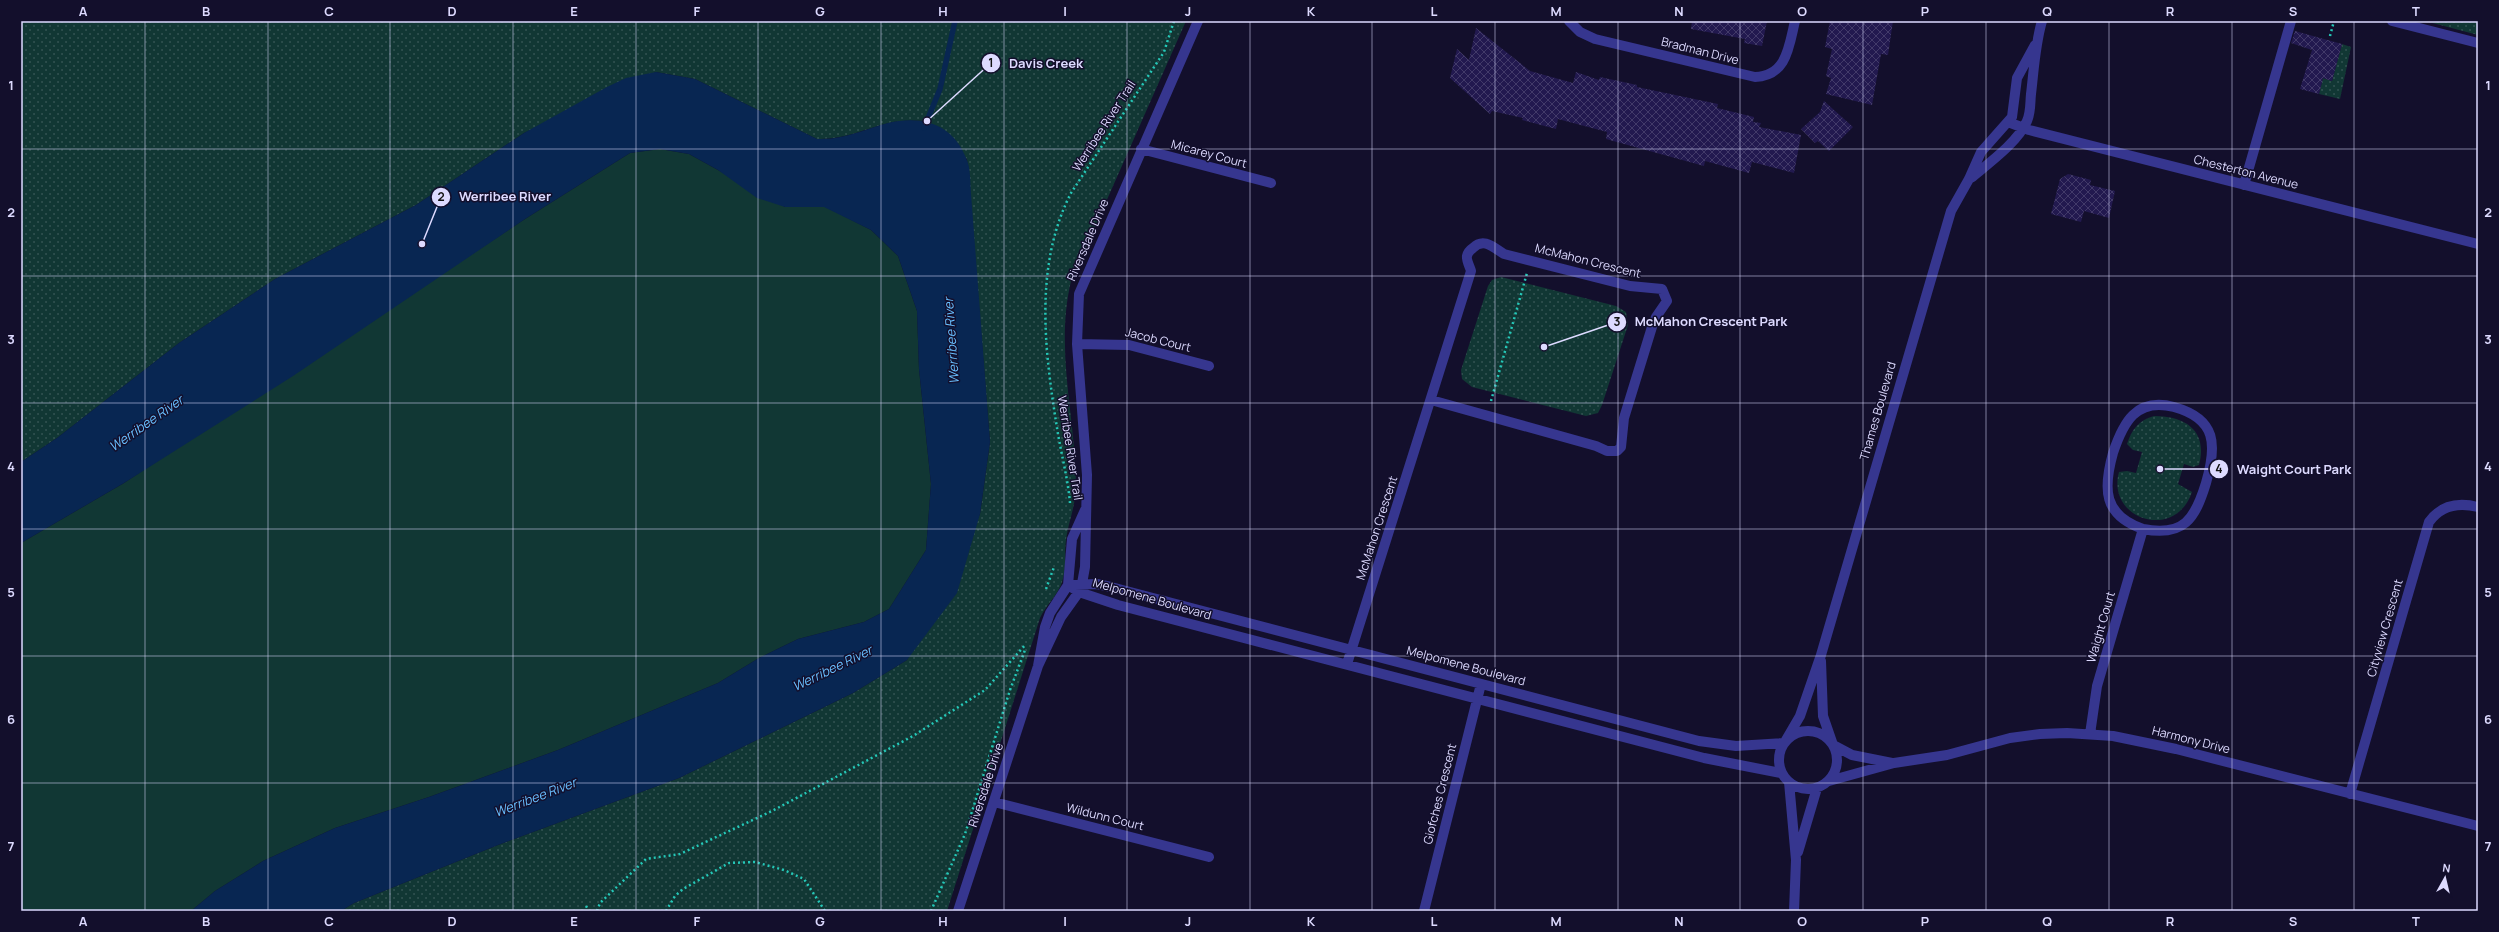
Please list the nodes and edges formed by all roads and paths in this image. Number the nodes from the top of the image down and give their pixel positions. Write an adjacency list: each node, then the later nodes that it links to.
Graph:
1 (1174, 21): 24 (path, Werribee River Trail)
2 (1198, 21): 14 (street, Riversdale Drive)
3 (1569, 21): 4 (street, Bradman Drive)
4 (1795, 21)
5 (2042, 21): 11 (street, Thames Boulevard)
6 (2291, 21): 17 (street)
7 (2334, 21): 9 (path)
8 (2392, 21): 10 (street)
9 (2330, 36)
10 (2478, 43)
11 (2035, 45): 12 (street, Thames Boulevard); 13 (street, Thames Boulevard)
12 (2008, 122): 13 (street, Chesterton Avenue); 15 (street, Thames Boulevard)
13 (2024, 128): 15 (street, Thames Boulevard); 17 (street, Chesterton Avenue)
14 (1141, 149): 16 (street, Micarey Court); 20 (street, Riversdale Drive)
15 (1970, 179): 33 (street, Thames Boulevard)
16 (1271, 183)
17 (2244, 185): 18 (street, Chesterton Avenue)
18 (2478, 244)
19 (1531, 261): 22 (street, McMahon Crescent); 23 (path); 23 (street, McMahon Crescent)
20 (1077, 344): 21 (street, Jacob Court); 25 (street, Riversdale Drive)
21 (1209, 366)
22 (1431, 400): 23 (street, McMahon Crescent); 32 (street, McMahon Crescent)
23 (1487, 415)
24 (1070, 508)
25 (1086, 508): 29 (street, Riversdale Drive); 30 (street, Riversdale Drive)
26 (2478, 508): 46 (street, Cityview Crescent)
27 (2143, 528): 27 (street); 38 (street, Waight Court)
28 (1055, 564): 31 (path)
29 (1068, 585): 30 (street, Melpomene Boulevard); 35 (street, Riversdale Drive)
30 (1081, 588): 32 (street, Melpomene Boulevard); 34 (street, Melpomene Boulevard); 35 (street, Riversdale Drive)
31 (1044, 594)
32 (1352, 650): 34 (street, McMahon Crescent); 36 (street, Melpomene Boulevard)
33 (1821, 655): 39 (street, Thames Boulevard); 40 (street, Thames Boulevard)
34 (1347, 664): 37 (street, Melpomene Boulevard)
35 (1038, 666): 47 (street, Riversdale Drive)
36 (1481, 684): 37 (street, Giofches Crescent); 39 (street, Melpomene Boulevard)
37 (1477, 699): 42 (street, Melpomene Boulevard); 58 (street, Giofches Crescent)
38 (2090, 734): 41 (street, Harmony Drive); 46 (street, Harmony Drive)
39 (1785, 741): 40 (street); 42 (street)
40 (1833, 744): 41 (street, Harmony Drive); 43 (street)
41 (1894, 763): 43 (street, Harmony Drive)
42 (1781, 773): 44 (street)
43 (1829, 781): 45 (street)
44 (1789, 782): 45 (street); 50 (street)
45 (1817, 788): 50 (street)
46 (2350, 794): 48 (street, Harmony Drive)
47 (994, 802): 49 (street, Wildunn Court); 57 (street, Riversdale Drive)
48 (2478, 826)
49 (1209, 857)
50 (1796, 860): 59 (street)
51 (586, 906): 52 (path)
52 (589, 911)
53 (596, 911): 56 (path)
54 (666, 911): 55 (path)
55 (825, 911)
56 (930, 911)
57 (958, 911)
58 (1424, 911)
59 (1794, 911)

